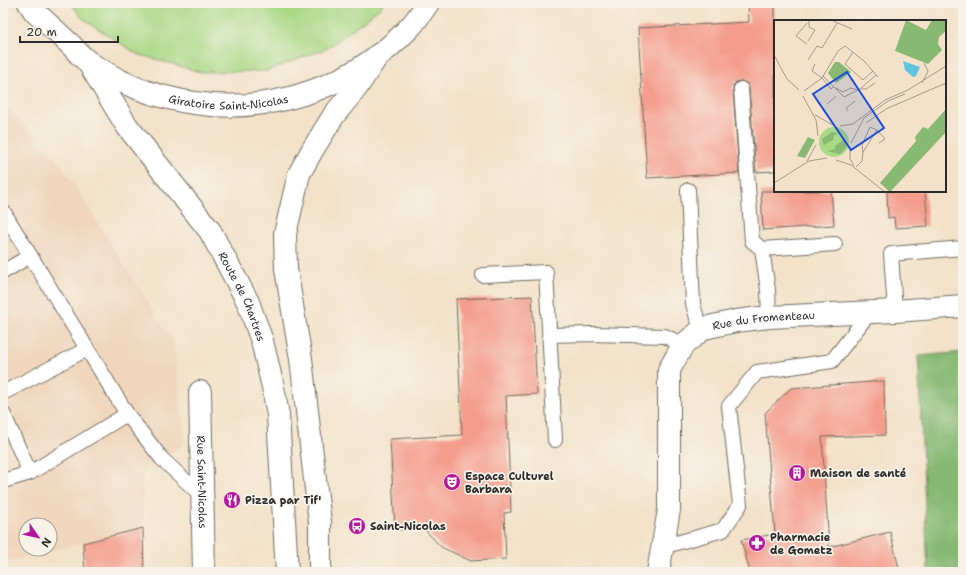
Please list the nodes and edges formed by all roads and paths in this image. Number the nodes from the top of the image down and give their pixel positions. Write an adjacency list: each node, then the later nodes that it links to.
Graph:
1 (428, 3): 3 (main road, Giratoire Saint-Nicolas)
2 (29, 6): 4 (main road, Giratoire Saint-Nicolas)
3 (378, 56): 4 (main road, Giratoire Saint-Nicolas); 33 (main road)
4 (88, 62): 32 (main road, Route de Chartres)
5 (741, 89): 10 (lane)
6 (688, 190): 18 (lane)
7 (3, 211): 11 (lane)
8 (835, 244): 10 (lane)
9 (963, 248): 15 (lane)
10 (762, 249): 17 (lane)
11 (30, 256): 12 (lane); 21 (lane)
12 (3, 272)
13 (483, 275): 19 (lane)
14 (963, 306): 15 (main road, Rue du Fromenteau)
15 (895, 311): 16 (main road, Rue du Fromenteau)
16 (870, 312): 17 (main road, Rue du Fromenteau); 30 (lane)
17 (768, 317): 18 (main road, Rue du Fromenteau)
18 (704, 328): 20 (main road, Rue du Fromenteau)
19 (549, 335): 20 (lane); 26 (lane)
20 (683, 345): 30 (main road, Rue du Fromenteau)
21 (87, 349): 23 (lane); 25 (lane)
22 (200, 392): 29 (main road, Rue Saint-Nicolas)
23 (3, 393)
24 (3, 413): 27 (lane)
25 (127, 414): 27 (lane); 29 (lane)
26 (555, 440)
27 (30, 473): 28 (lane)
28 (3, 481)
29 (202, 496): 31 (main road, Rue Saint-Nicolas)
30 (662, 547): 34 (main road, Rue du Fromenteau)
31 (204, 572)
32 (287, 572)
33 (320, 572)
34 (658, 572)

